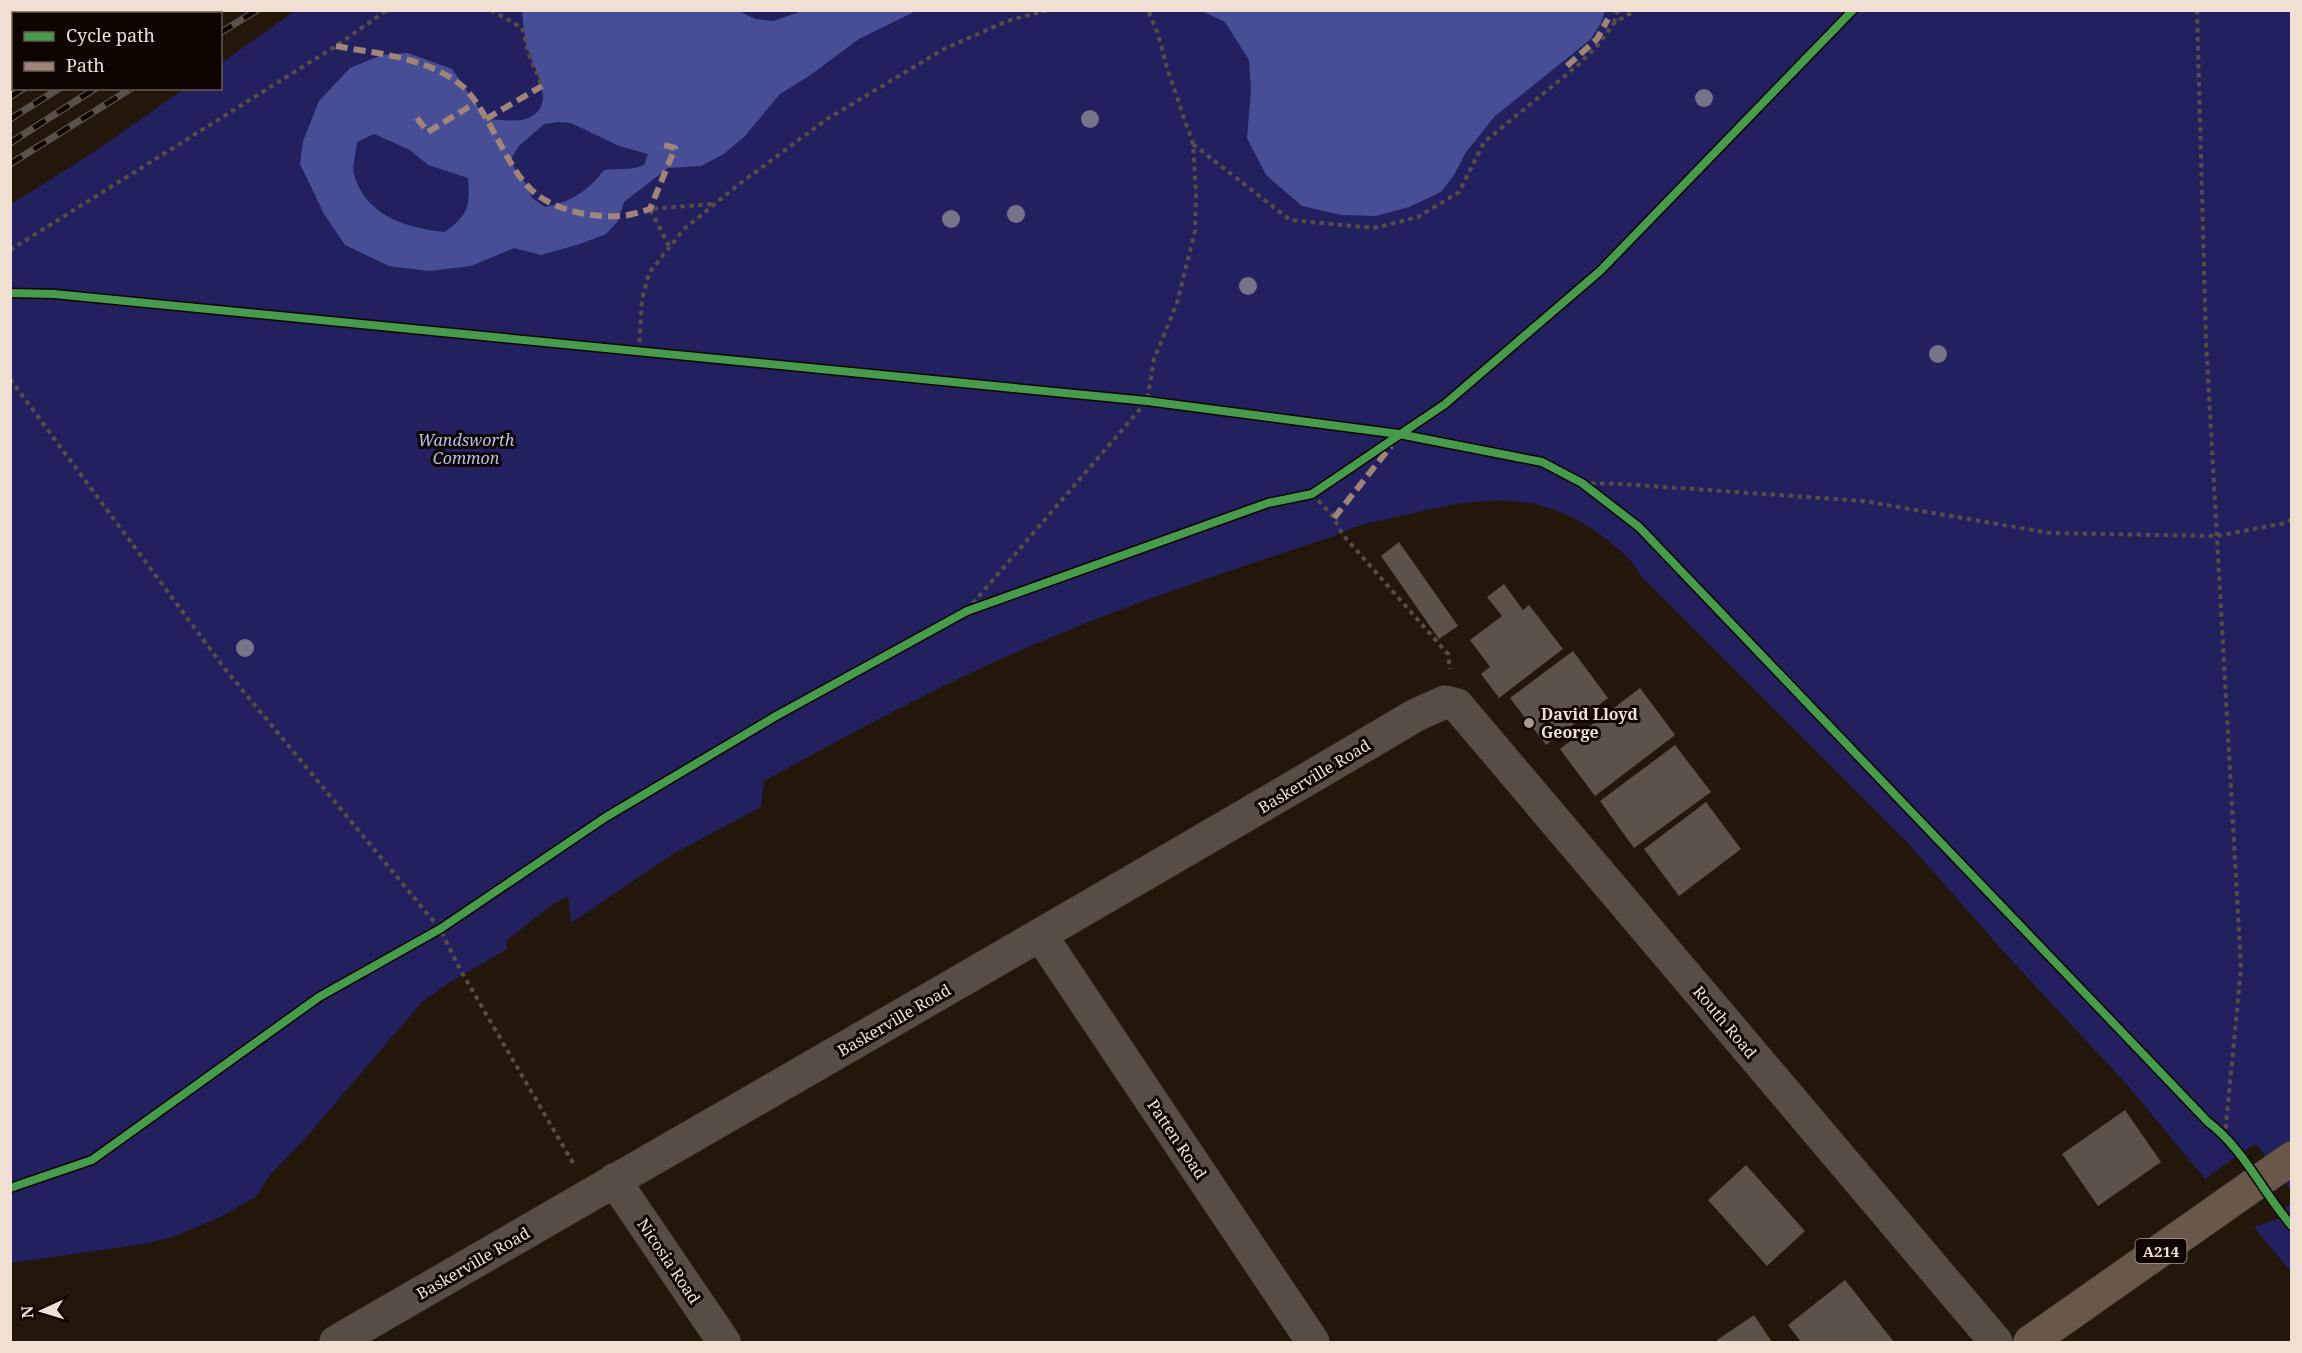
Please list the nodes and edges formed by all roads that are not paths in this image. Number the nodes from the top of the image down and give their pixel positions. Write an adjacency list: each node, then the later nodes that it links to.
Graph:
1 (1452, 703): 2 (street, Baskerville Road); 8 (street, Routh Road)
2 (1041, 936): 4 (street, Baskerville Road); 7 (street, Patten Road)
3 (2292, 1158): 9 (highway, A214)
4 (603, 1187): 5 (street, Baskerville Road); 6 (street, Nicosia Road)
5 (336, 1342)
6 (724, 1342)
7 (1313, 1342)
8 (1996, 1342)
9 (2030, 1342)

